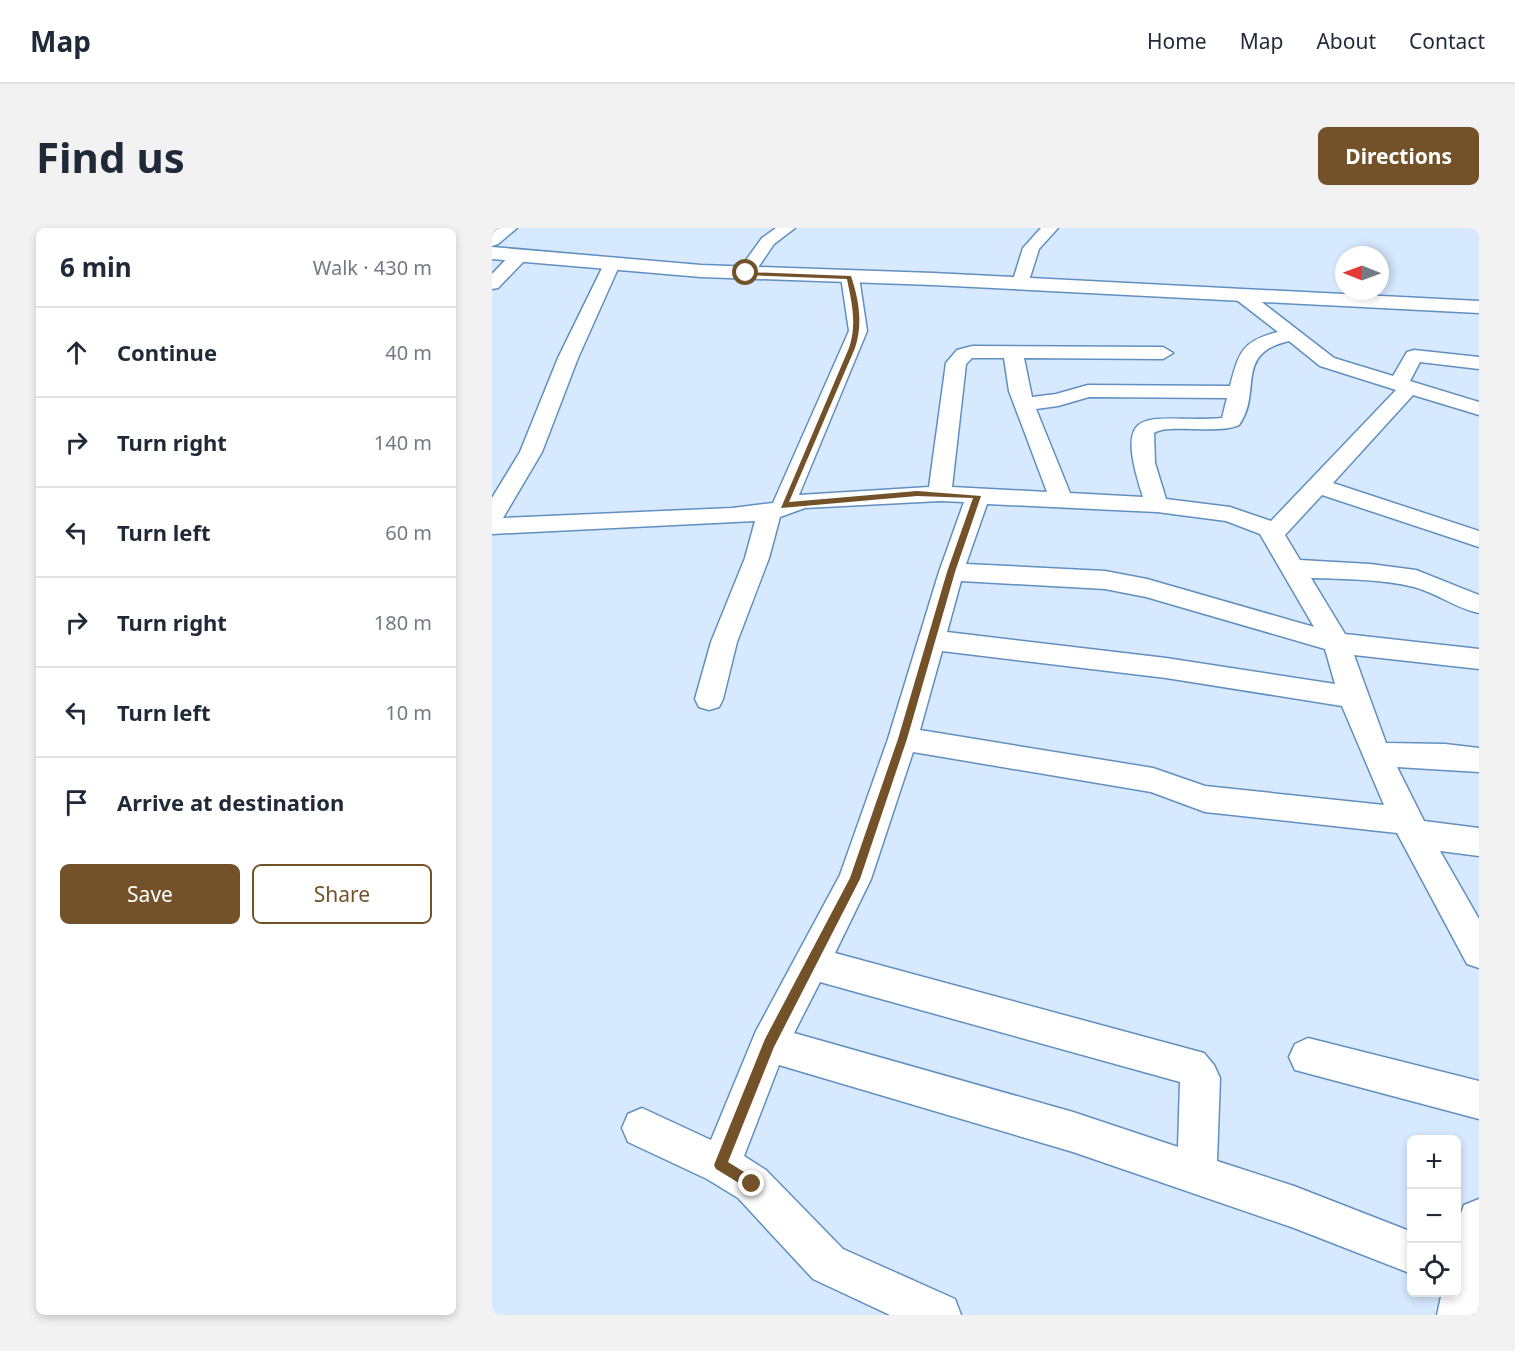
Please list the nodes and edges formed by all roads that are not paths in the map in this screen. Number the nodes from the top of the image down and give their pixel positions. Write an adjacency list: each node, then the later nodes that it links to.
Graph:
1 (509, 228): 4 (street)
2 (787, 228): 8 (street)
3 (1050, 228): 10 (street)
4 (492, 241)
5 (492, 253): 6 (street)
6 (519, 256): 7 (street); 11 (street)
7 (612, 264): 8 (street); 28 (street)
8 (746, 273): 9 (street)
9 (849, 277): 10 (street); 27 (street)
10 (1021, 283): 12 (street)
11 (492, 284)
12 (1244, 297): 13 (street); 14 (street)
13 (1479, 308)
14 (1292, 336): 18 (street); 19 (street)
15 (1013, 352): 16 (street); 20 (street); 23 (street)
16 (1163, 352)
17 (1479, 363): 18 (street)
18 (1404, 386): 21 (street); 22 (street)
19 (1239, 392): 20 (street); 26 (street)
20 (1024, 404): 25 (street)
21 (1479, 409)
22 (1317, 486): 30 (street); 31 (street)
23 (940, 494): 24 (street); 27 (street)
24 (978, 496): 25 (street); 33 (street)
25 (1061, 499): 26 (street)
26 (1156, 505): 30 (street)
27 (776, 509): 29 (street); 39 (street)
28 (492, 518)
29 (492, 526)
30 (1272, 535): 32 (street)
31 (1479, 539)
32 (1291, 568): 34 (street); 36 (street)
33 (951, 572): 35 (street); 36 (street)
34 (1479, 604)
35 (932, 640): 38 (street); 40 (street)
36 (1337, 643): 37 (street); 38 (street)
37 (1479, 659)
38 (1353, 697): 41 (street)
39 (709, 699)
40 (903, 739): 43 (street); 46 (street)
41 (1376, 755): 42 (street); 43 (street)
42 (1479, 760)
43 (1412, 827): 44 (street); 45 (street)
44 (1479, 842)
45 (1479, 952)
46 (810, 963): 47 (street); 52 (street)
47 (769, 1044): 51 (street); 52 (street)
48 (1308, 1057): 49 (street)
49 (1479, 1101)
50 (642, 1128): 51 (street)
51 (721, 1165): 56 (street)
52 (1196, 1174): 54 (street)
53 (1479, 1220): 55 (street)
54 (1407, 1250)
55 (1462, 1272): 57 (street)
56 (939, 1315)
57 (1459, 1315)

